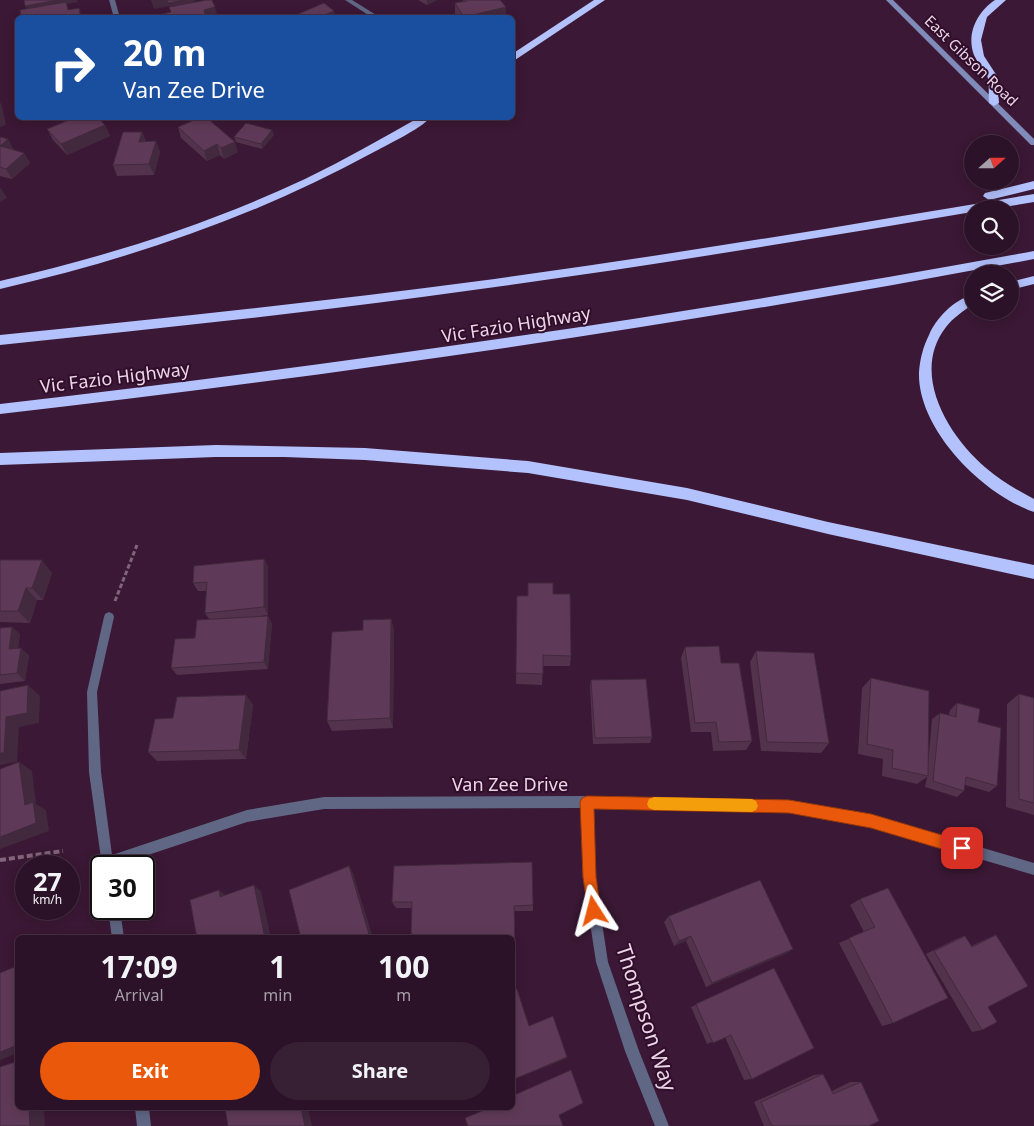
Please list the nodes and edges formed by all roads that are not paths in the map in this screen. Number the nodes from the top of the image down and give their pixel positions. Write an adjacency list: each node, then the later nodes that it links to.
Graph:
1 (112, 0): 6 (street)
2 (348, 0): 7 (street)
3 (600, 0): 8 (highway)
4 (889, 0): 9 (main road, East Gibson Road)
5 (1001, 0): 9 (highway)
6 (116, 15)
7 (373, 15)
8 (515, 57)
9 (994, 103): 11 (main road, East Gibson Road)
10 (422, 120): 18 (highway)
11 (1034, 142)
12 (1034, 185): 14 (highway)
13 (1034, 198): 14 (highway)
14 (882, 224): 20 (highway)
15 (1034, 254): 21 (highway, Vic Fazio Highway)
16 (1034, 280): 17 (highway)
17 (1019, 284)
18 (0, 285)
19 (964, 304): 23 (highway)
20 (0, 340)
21 (0, 409)
22 (0, 459): 24 (highway)
23 (1034, 506)
24 (1034, 572)
25 (109, 616): 27 (street)
26 (587, 802): 28 (street, Van Zee Drive); 29 (street, Van Zee Drive); 34 (street, Thompson Way)
27 (106, 855)
28 (136, 855)
29 (1034, 869)
30 (116, 920): 31 (street)
31 (118, 935)
32 (142, 1110): 33 (street)
33 (144, 1126)
34 (662, 1126)

